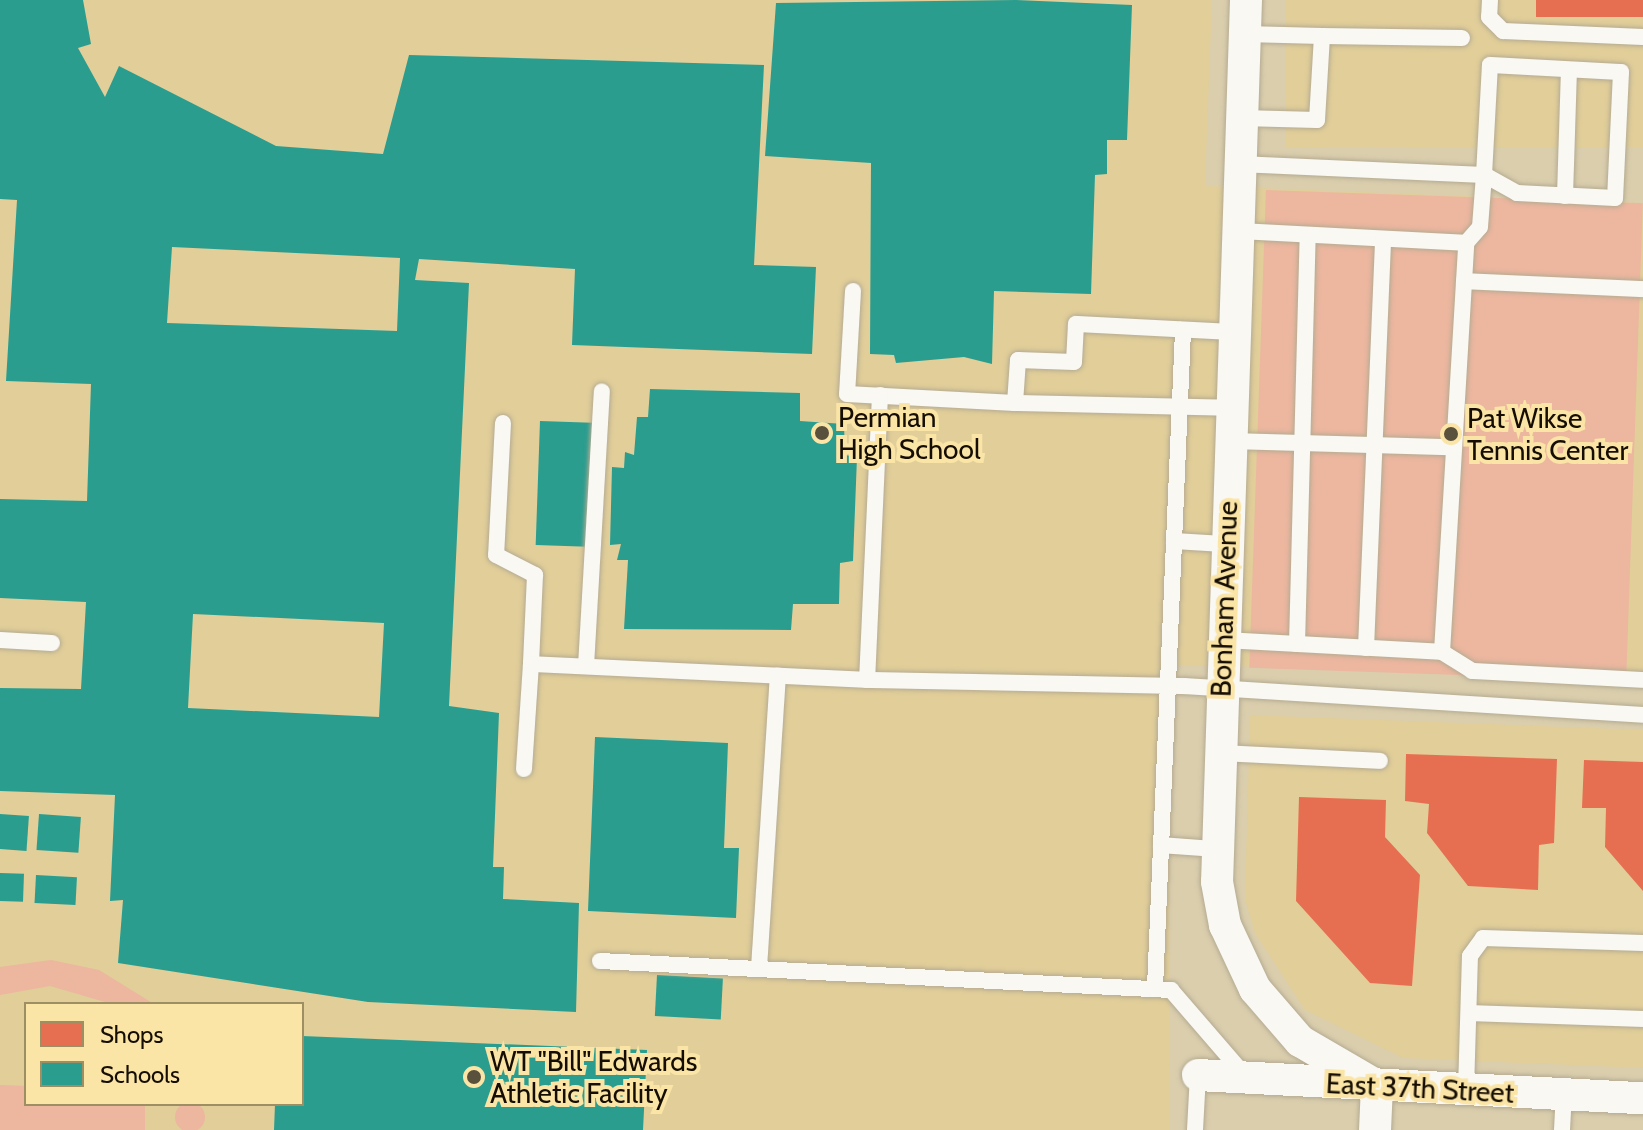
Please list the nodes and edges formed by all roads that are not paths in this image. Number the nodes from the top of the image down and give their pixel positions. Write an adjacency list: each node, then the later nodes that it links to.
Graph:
1 (1246, 0): 3 (street, Bonham Avenue)
2 (1490, 0): 5 (lane)
3 (1245, 34): 4 (lane); 8 (street, Bonham Avenue)
4 (1322, 36): 6 (lane); 8 (lane)
5 (1643, 37)
6 (1462, 38)
7 (1569, 70): 10 (lane); 11 (lane); 11 (lane)
8 (1241, 118): 9 (street, Bonham Avenue)
9 (1239, 164): 10 (lane); 12 (street, Bonham Avenue)
10 (1484, 175): 11 (lane); 15 (lane)
11 (1565, 196)
12 (1238, 231): 13 (lane); 20 (street, Bonham Avenue)
13 (1308, 235): 14 (lane); 28 (lane)
14 (1383, 240): 15 (lane); 29 (lane)
15 (1466, 243): 16 (lane)
16 (1464, 281): 17 (lane); 30 (lane)
17 (1643, 289)
18 (853, 291): 22 (lane)
19 (1183, 330): 20 (lane); 23 (lane); 24 (lane)
20 (1234, 332): 25 (street, Bonham Avenue)
21 (602, 391): 40 (lane)
22 (880, 395): 23 (lane); 42 (lane)
23 (1015, 403): 24 (lane)
24 (1180, 405): 25 (lane); 31 (lane)
25 (1231, 408): 27 (street, Bonham Avenue)
26 (503, 423): 39 (lane)
27 (1230, 441): 28 (lane); 32 (street, Bonham Avenue)
28 (1306, 442): 29 (lane); 36 (lane)
29 (1379, 445): 30 (lane); 37 (lane)
30 (1451, 447): 38 (lane)
31 (1174, 541): 32 (lane); 44 (lane)
32 (1224, 544): 34 (street, Bonham Avenue)
33 (0, 640): 35 (lane)
34 (1223, 640): 36 (lane); 45 (street, Bonham Avenue)
35 (52, 643)
36 (1297, 644): 37 (lane)
37 (1366, 648): 38 (lane)
38 (1442, 652): 43 (lane)
39 (531, 664): 40 (lane); 49 (lane)
40 (586, 666): 41 (lane)
41 (778, 676): 42 (lane); 54 (lane)
42 (867, 680): 44 (lane)
43 (1643, 680)
44 (1168, 686): 45 (lane); 50 (lane)
45 (1222, 692): 46 (lane); 47 (street, Bonham Avenue)
46 (1643, 715)
47 (1219, 753): 48 (lane); 51 (street, Bonham Avenue)
48 (1380, 761)
49 (524, 769)
50 (1161, 845): 51 (lane); 55 (lane)
51 (1216, 849): 60 (street, Bonham Avenue)
52 (1643, 943): 56 (lane)
53 (600, 961): 54 (lane)
54 (759, 968): 55 (lane)
55 (1155, 988): 59 (lane)
56 (1469, 1013): 57 (lane); 61 (lane)
57 (1643, 1019)
58 (1198, 1075): 59 (street, East 37th Street); 64 (lane)
59 (1247, 1078): 60 (street, East 37th Street)
60 (1377, 1086): 61 (street, East 37th Street); 65 (street)
61 (1466, 1090): 62 (street, East 37th Street)
62 (1564, 1094): 63 (street, East 37th Street); 66 (lane)
63 (1643, 1098)
64 (1195, 1130)
65 (1375, 1130)
66 (1562, 1130)

